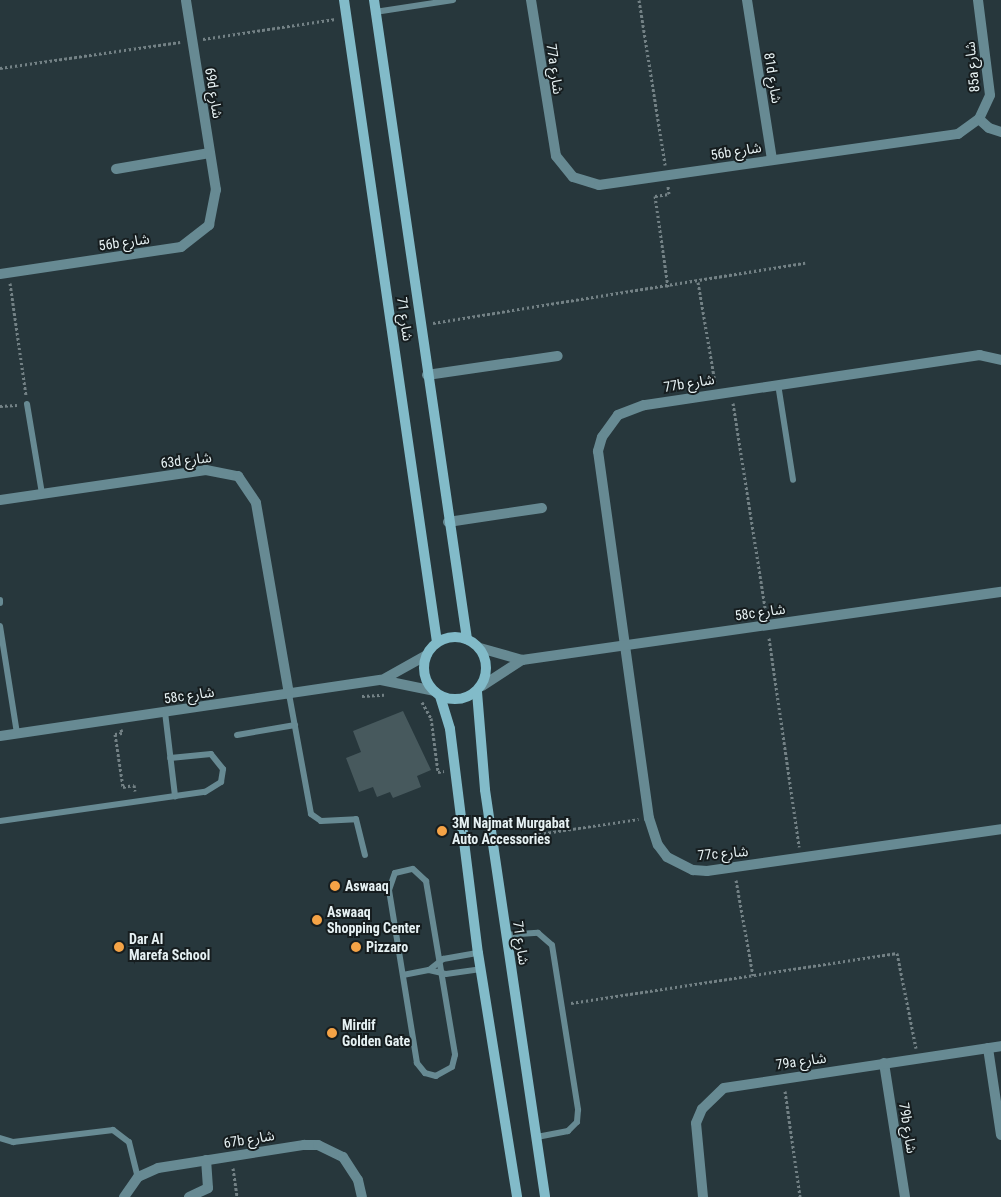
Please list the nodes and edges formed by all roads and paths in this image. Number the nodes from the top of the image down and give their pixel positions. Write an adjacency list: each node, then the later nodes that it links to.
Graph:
1 (186, 0): 11 (street, 69d شارع)
2 (344, 0): 10 (street, شارع 71)
3 (374, 0): 9 (street, شارع 71)
4 (453, 0): 9 (lane)
5 (531, 0): 16 (street, 77a شارع)
6 (639, 0): 20 (path)
7 (747, 0): 18 (street, 81d شارع)
8 (978, 0): 13 (street, 85a شارع)
9 (375, 12): 26 (street, شارع 71)
10 (346, 18): 11 (path); 42 (street, شارع 71)
11 (192, 40): 12 (path); 17 (street, 69d شارع)
12 (0, 68)
13 (979, 119): 14 (street); 15 (street, 85a شارع)
14 (1001, 132)
15 (945, 136): 18 (street, 56b شارع)
16 (552, 143): 20 (street, 56b شارع)
17 (210, 153): 19 (street); 21 (street, 69d شارع)
18 (772, 159): 20 (street, 56b شارع)
19 (116, 169)
20 (666, 176): 25 (path)
21 (216, 190): 23 (street, 56b شارع)
22 (805, 263): 24 (path)
23 (4, 273): 32 (path)
24 (698, 282): 25 (path); 31 (path)
25 (668, 287): 26 (path)
26 (420, 325): 29 (street, شارع 71)
27 (558, 356): 29 (street)
28 (1001, 360): 30 (street, 77b شارع)
29 (427, 375): 38 (street, شارع 71)
30 (778, 384): 31 (street, 77b شارع); 34 (lane)
31 (717, 392): 43 (street, 77b شارع)
32 (27, 404): 33 (path); 35 (lane)
33 (0, 406)
34 (793, 480)
35 (42, 494): 36 (street, 63d شارع); 51 (street, 63d شارع)
36 (0, 500)
37 (542, 508): 38 (street)
38 (448, 522): 41 (street, شارع 71)
39 (1001, 592): 43 (street, 58c شارع)
40 (0, 626): 57 (lane)
41 (467, 639): 42 (street); 44 (street)
42 (437, 642): 45 (street)
43 (624, 645): 46 (street, 58c شارع); 64 (street, 77c شارع)
44 (480, 648): 46 (street, 58c شارع); 49 (street)
45 (427, 654): 47 (street, 58c شارع); 52 (street)
46 (522, 660): 49 (street, 58c شارع)
47 (381, 680): 48 (street, 58c شارع); 52 (street, 58c شارع)
48 (360, 683): 50 (path); 51 (street, 58c شارع)
49 (479, 689): 52 (street); 67 (street, شارع 71)
50 (394, 693)
51 (289, 694): 54 (street, 58c شارع); 56 (lane)
52 (437, 694): 61 (street)
53 (418, 698): 61 (path)
54 (165, 712): 55 (street, 58c شارع); 60 (lane)
55 (120, 719): 57 (street, 58c شارع); 63 (path)
56 (295, 725): 58 (lane); 68 (lane)
57 (17, 734): 59 (street, 58c شارع)
58 (236, 735)
59 (0, 736)
60 (170, 758): 62 (lane); 62 (lane)
61 (454, 770): 71 (street)
62 (175, 796): 63 (lane)
63 (136, 802): 65 (lane)
64 (649, 818): 67 (path); 69 (street, 77c شارع)
65 (0, 821)
66 (1001, 829): 69 (street, 77c شارع)
67 (492, 840): 70 (street, شارع 71)
68 (365, 855)
69 (733, 867): 77 (path)
70 (506, 936): 78 (lane); 85 (street, شارع 71)
71 (478, 953): 72 (lane); 73 (street)
72 (439, 961): 74 (lane); 75 (lane); 76 (lane)
73 (481, 969): 75 (lane); 94 (street)
74 (429, 970): 75 (lane); 76 (lane)
75 (441, 973): 76 (lane)
76 (402, 975)
77 (753, 975): 78 (path); 81 (path)
78 (562, 1004): 85 (lane)
79 (1001, 1046): 80 (street, 79a شارع)
80 (988, 1048): 81 (street, 79a شارع); 84 (street)
81 (918, 1058): 82 (street, 79a شارع)
82 (884, 1063): 83 (street, 79a شارع); 98 (street, 79b شارع)
83 (783, 1077): 96 (street, 79a شارع); 97 (path)
84 (1001, 1135)
85 (536, 1137): 95 (street, شارع 71)
86 (0, 1138): 89 (lane)
87 (231, 1156): 88 (street, 67b شارع); 92 (path); 93 (street, 67b شارع)
88 (206, 1160): 89 (street, 67b شارع); 91 (street)
89 (138, 1177): 90 (street)
90 (124, 1197)
91 (189, 1197)
92 (237, 1197)
93 (362, 1197)
94 (516, 1197)
95 (545, 1197)
96 (703, 1197)
97 (800, 1197)
98 (905, 1197)

